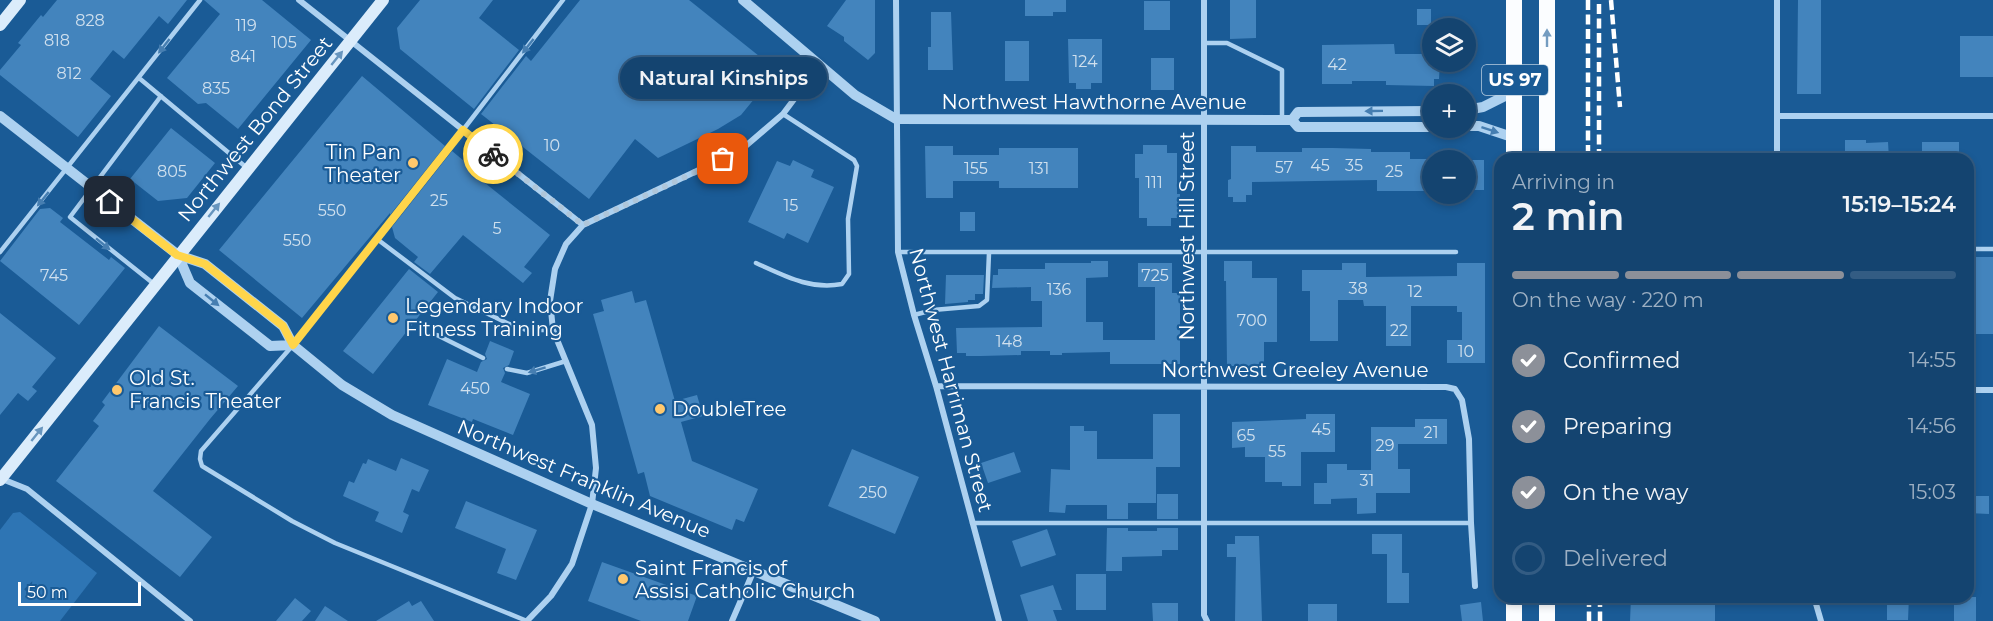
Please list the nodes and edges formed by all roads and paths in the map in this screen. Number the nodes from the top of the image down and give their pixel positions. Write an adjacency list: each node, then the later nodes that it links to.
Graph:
1 (20, 0): 12 (main road)
2 (200, 0): 16 (lane, one-way to 16)
3 (299, 0): 13 (street)
4 (383, 0): 13 (main road, Northwest Bond Street)
5 (563, 0): 30 (lane, one-way to 30)
6 (743, 0): 15 (street)
7 (896, 0): 25 (street, Northwest Harriman Street)
8 (1204, 0): 14 (street, Northwest Hill Street)
9 (1514, 0): 17 (highway, US 97)
10 (1547, 0): 33 (highway, US 97, one-way to 10)
11 (1777, 0): 23 (street)
12 (0, 25)
13 (350, 41): 30 (street); 36 (main road, Northwest Bond Street, one-way to 13)
14 (1204, 43): 26 (street, Northwest Hill Street); 27 (lane)
15 (819, 66): 21 (street); 25 (street)
16 (139, 78): 18 (lane); 35 (lane)
17 (1515, 91): 19 (street); 31 (highway, US 97)
18 (161, 96): 36 (lane); 37 (lane)
19 (1476, 108)
20 (1422, 111): 27 (street, Northwest Hawthorne Avenue, one-way to 27)
21 (783, 114): 38 (street); 48 (lane)
22 (0, 116): 35 (street, Northwest Franklin Avenue)
23 (1777, 116): 24 (street); 34 (street)
24 (1993, 116)
25 (896, 119): 26 (street, Northwest Hawthorne Avenue); 44 (street, Northwest Harriman Street)
26 (1203, 120): 27 (street, Northwest Hawthorne Avenue); 42 (street, Northwest Hill Street)
27 (1287, 120): 28 (street, Northwest Hawthorne Avenue)
28 (1422, 126)
29 (1476, 126): 31 (street, one-way to 31)
30 (463, 130): 38 (street); 39 (lane)
31 (1515, 138): 32 (highway, US 97)
32 (1514, 153)
33 (1547, 153)
34 (1777, 153)
35 (68, 168): 37 (street, Northwest Franklin Avenue); 43 (lane, one-way to 43)
36 (248, 169): 47 (main road, Northwest Bond Street, one-way to 36)
37 (93, 188): 47 (street, Northwest Franklin Avenue); 49 (lane, one-way to 49)
38 (583, 225): 51 (street)
39 (377, 238): 51 (lane); 53 (lane)
40 (1974, 249): 41 (lane)
41 (1993, 249)
42 (1203, 251): 45 (lane); 46 (lane); 57 (street, Northwest Hill Street)
43 (0, 252)
44 (898, 252): 46 (lane); 50 (street, Northwest Harriman Street)
45 (1456, 252)
46 (988, 253): 50 (lane)
47 (177, 255): 49 (main road, Northwest Bond Street); 53 (street, Northwest Franklin Avenue); 53 (street, Northwest Franklin Avenue, one-way to 53)
48 (756, 263)
49 (156, 285): 61 (main road, Northwest Bond Street, one-way to 49)
50 (914, 315): 58 (street, Northwest Harriman Street)
51 (553, 330): 55 (street)
52 (437, 335): 54 (lane)
53 (293, 345): 62 (street, Northwest Franklin Avenue); 73 (lane)
54 (483, 358)
55 (566, 361): 56 (lane, one-way to 56); 62 (street)
56 (507, 369)
57 (1205, 386): 58 (street, Northwest Greeley Avenue); 63 (street, Northwest Hill Street); 65 (street, Northwest Greeley Avenue)
58 (936, 387): 64 (street, Northwest Harriman Street)
59 (1974, 390): 60 (street)
60 (1993, 390)
61 (0, 479): 72 (street)
62 (592, 504): 66 (street, Northwest Franklin Avenue); 73 (street)
63 (1205, 522): 64 (lane); 65 (lane); 71 (street, Northwest Hill Street)
64 (972, 523): 76 (street, Northwest Harriman Street)
65 (1471, 523): 67 (street, Northwest Greeley Avenue)
66 (754, 570): 74 (street); 75 (street, Northwest Franklin Avenue)
67 (1475, 586)
68 (1514, 603): 77 (highway)
69 (1547, 603): 78 (highway)
70 (1816, 603): 79 (street)
71 (1204, 619)
72 (190, 621)
73 (527, 621)
74 (732, 621)
75 (875, 621)
76 (999, 621)
77 (1514, 621)
78 (1547, 621)
79 (1821, 621)

